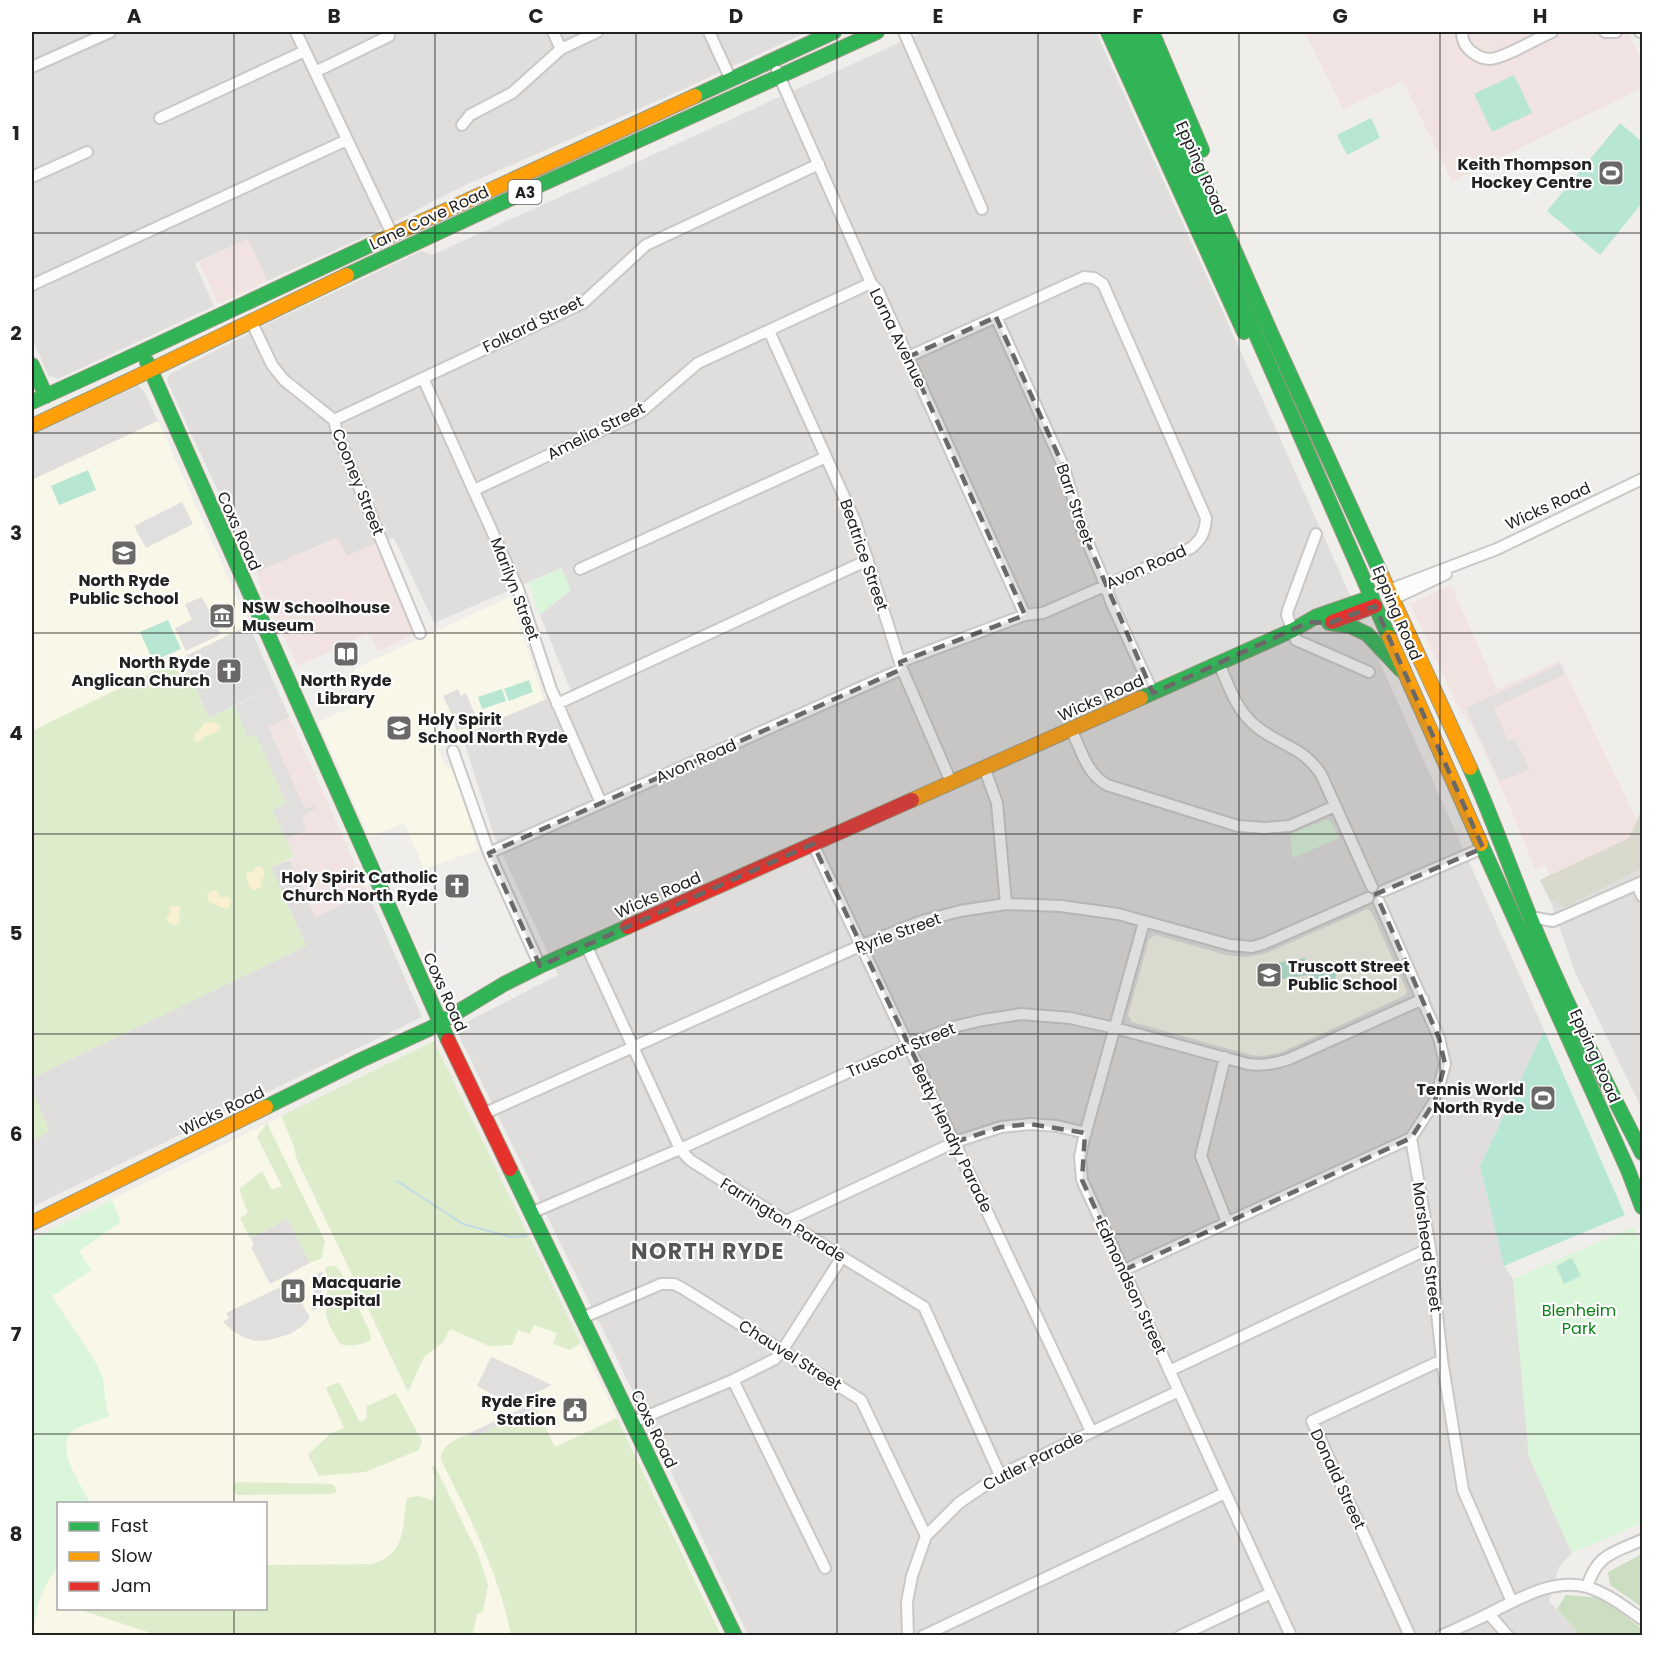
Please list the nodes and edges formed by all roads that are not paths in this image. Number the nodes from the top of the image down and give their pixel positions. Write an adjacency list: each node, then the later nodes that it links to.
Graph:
1 (110, 32): 21 (street)
2 (296, 32): 19 (street)
3 (553, 32): 18 (street)
4 (597, 32): 18 (street)
5 (709, 32): 24 (street)
6 (834, 32): 20 (main road, Lane Cove Road / A3)
7 (877, 32): 23 (main road, Lane Cove Road / A3)
8 (904, 32): 31 (street)
9 (1108, 32): 46 (main road)
10 (1123, 32): 46 (main road, Epping Road)
11 (1138, 32): 38 (main road, Epping Road)
12 (1152, 32): 38 (main road)
13 (1462, 32): 14 (street)
14 (1552, 32)
15 (1605, 32): 16 (street)
16 (1616, 32)
17 (389, 36): 22 (street)
18 (561, 49): 26 (street)
19 (305, 51): 22 (street); 25 (street)
20 (772, 60): 23 (street, Lorna Avenue); 24 (main road, Lane Cove Road / A3)
21 (32, 67)
22 (315, 72): 27 (street)
23 (779, 76): 29 (street, Lorna Avenue); 36 (main road, Lane Cove Road / A3)
24 (731, 80): 32 (main road, Lane Cove Road / A3)
25 (160, 118)
26 (462, 125)
27 (347, 140): 32 (street); 34 (street)
28 (87, 152): 30 (street)
29 (819, 164): 33 (street, Lorna Avenue); 43 (street, Folkard Street)
30 (32, 177)
31 (982, 209)
32 (393, 236): 39 (main road, Lane Cove Road / A3)
33 (871, 282): 37 (street, Amelia Street); 40 (street, Lorna Avenue)
34 (32, 285)
35 (996, 317): 40 (street); 56 (street, Barr Street); 56 (street, Avon Road)
36 (251, 321): 42 (main road, Lane Cove Road / A3); 48 (street, Cooney Street)
37 (769, 331): 50 (street, Beatrice Street); 52 (street, Amelia Street)
38 (1271, 333): 57 (main road, Epping Road)
39 (142, 352): 42 (main road, Coxs Road); 44 (main road, Lane Cove Road / A3)
40 (908, 357): 59 (street, Lorna Avenue)
41 (32, 365): 44 (main road)
42 (151, 371): 47 (main road, Lane Cove Road / A3); 89 (main road, Coxs Road)
43 (423, 378): 48 (street, Folkard Street); 52 (street, Marilyn Street)
44 (46, 396): 45 (main road, Lane Cove Road / A3); 47 (main road)
45 (32, 402)
46 (1289, 407): 58 (main road, Epping Road)
47 (55, 415): 49 (main road, Lane Cove Road / A3)
48 (334, 420): 63 (street, Cooney Street)
49 (32, 426)
50 (826, 457): 54 (street, Beatrice Street); 55 (street)
51 (1642, 479): 57 (street, Wicks Road)
52 (474, 490): 69 (street, Marilyn Street)
53 (1316, 534): 62 (street)
54 (868, 560): 65 (street, Beatrice Street); 69 (street)
55 (580, 569)
56 (1105, 586): 59 (street, Avon Road); 68 (street, Barr Street)
57 (1391, 594): 58 (main road, Wicks Road); 83 (main road, Epping Road)
58 (1373, 601): 60 (main road, Wicks Road); 61 (main road, Wicks Road); 67 (main road, Epping Road)
59 (1025, 615): 65 (street, Avon Road)
60 (1309, 622): 61 (main road, Wicks Road); 62 (main road, Wicks Road)
61 (1329, 623): 67 (main road)
62 (1293, 630): 64 (main road, Wicks Road); 66 (street)
63 (420, 633)
64 (1219, 663): 68 (main road, Wicks Road); 75 (street)
65 (901, 666): 73 (street, Beatrice Street); 74 (street, Avon Road)
66 (1370, 672)
67 (1406, 677): 77 (main road, Epping Road)
68 (1153, 693): 70 (main road, Wicks Road)
69 (557, 704): 74 (street, Marilyn Street)
70 (1071, 729): 72 (main road, Wicks Road); 75 (street)
71 (453, 751): 78 (street)
72 (984, 767): 73 (main road, Wicks Road); 82 (street)
73 (951, 782): 76 (main road, Wicks Road)
74 (601, 803): 78 (street, Avon Road)
75 (1335, 806): 80 (street)
76 (813, 844): 85 (main road, Wicks Road); 86 (street, Betty Hendry Parade)
77 (1483, 848): 80 (street); 102 (main road, Epping Road)
78 (489, 853): 87 (street)
79 (1640, 883): 81 (street); 83 (street)
80 (1378, 893): 84 (street, Ryrie Street); 88 (street)
81 (1642, 896)
82 (1006, 904): 84 (street, Ryrie Street); 86 (street, Ryrie Street)
83 (1530, 917): 94 (main road, Epping Road)
84 (1144, 922): 90 (street, Edmondson Street)
85 (586, 945): 87 (main road, Wicks Road); 92 (street, Farrington Parade)
86 (862, 945): 91 (street, Betty Hendry Parade); 92 (street, Ryrie Street)
87 (540, 966): 89 (main road, Wicks Road)
88 (1423, 999): 93 (street, Truscott Street); 98 (street)
89 (441, 1022): 95 (main road, Coxs Road); 108 (main road, Wicks Road)
90 (1115, 1028): 91 (street, Truscott Street); 93 (street, Truscott Street); 97 (street, Edmondson Street)
91 (908, 1045): 99 (street, Betty Hendry Parade); 100 (street, Truscott Street)
92 (633, 1048): 95 (street, Ryrie Street); 100 (street, Farrington Parade)
93 (1225, 1057): 107 (street)
94 (1617, 1103): 96 (main road); 101 (main road, Epping Road)
95 (483, 1114): 105 (main road, Coxs Road)
96 (1642, 1129)
97 (1086, 1133): 99 (street); 111 (street, Edmondson Street)
98 (1411, 1138): 107 (street); 109 (street, Morshead Street)
99 (955, 1142): 106 (street); 119 (street, Betty Hendry Parade)
100 (680, 1149): 105 (street, Truscott Street); 106 (street, Farrington Parade)
101 (1642, 1154): 102 (main road)
102 (1625, 1164): 103 (main road); 104 (main road, Epping Road)
103 (1642, 1166)
104 (1642, 1207)
105 (531, 1213): 112 (main road, Coxs Road)
106 (786, 1221): 110 (street, Farrington Parade)
107 (1227, 1222): 111 (street)
108 (32, 1223)
109 (1430, 1248): 114 (street, Morshead Street); 115 (street)
110 (842, 1257): 113 (street); 120 (street, Farrington Parade)
111 (1124, 1270): 115 (street, Edmondson Street)
112 (582, 1318): 113 (street, Chauvel Street); 118 (main road, Coxs Road)
113 (782, 1351): 116 (street); 122 (street, Chauvel Street)
114 (1442, 1360): 127 (street, Morshead Street); 135 (street, Donald Street)
115 (1169, 1371): 117 (street, Edmondson Street)
116 (733, 1380): 118 (street); 124 (street)
117 (1179, 1391): 119 (street, Cutler Parade); 121 (street, Edmondson Street)
118 (633, 1422): 130 (main road, Coxs Road)
119 (1091, 1431): 120 (street, Cutler Parade)
120 (1000, 1475): 122 (street, Cutler Parade)
121 (1225, 1493): 126 (street, Edmondson Street); 132 (street)
122 (926, 1536): 131 (street, Cutler Parade)
123 (1642, 1540): 125 (street)
124 (825, 1568)
125 (1587, 1587): 127 (street); 129 (street)
126 (1271, 1593): 133 (street); 134 (street, Edmondson Street)
127 (1512, 1602): 128 (street)
128 (1489, 1614): 136 (street); 137 (street)
129 (1642, 1618)
130 (735, 1635)
131 (908, 1635)
132 (923, 1635)
133 (1180, 1635)
134 (1291, 1635)
135 (1410, 1635)
136 (1441, 1635)
137 (1508, 1635)

